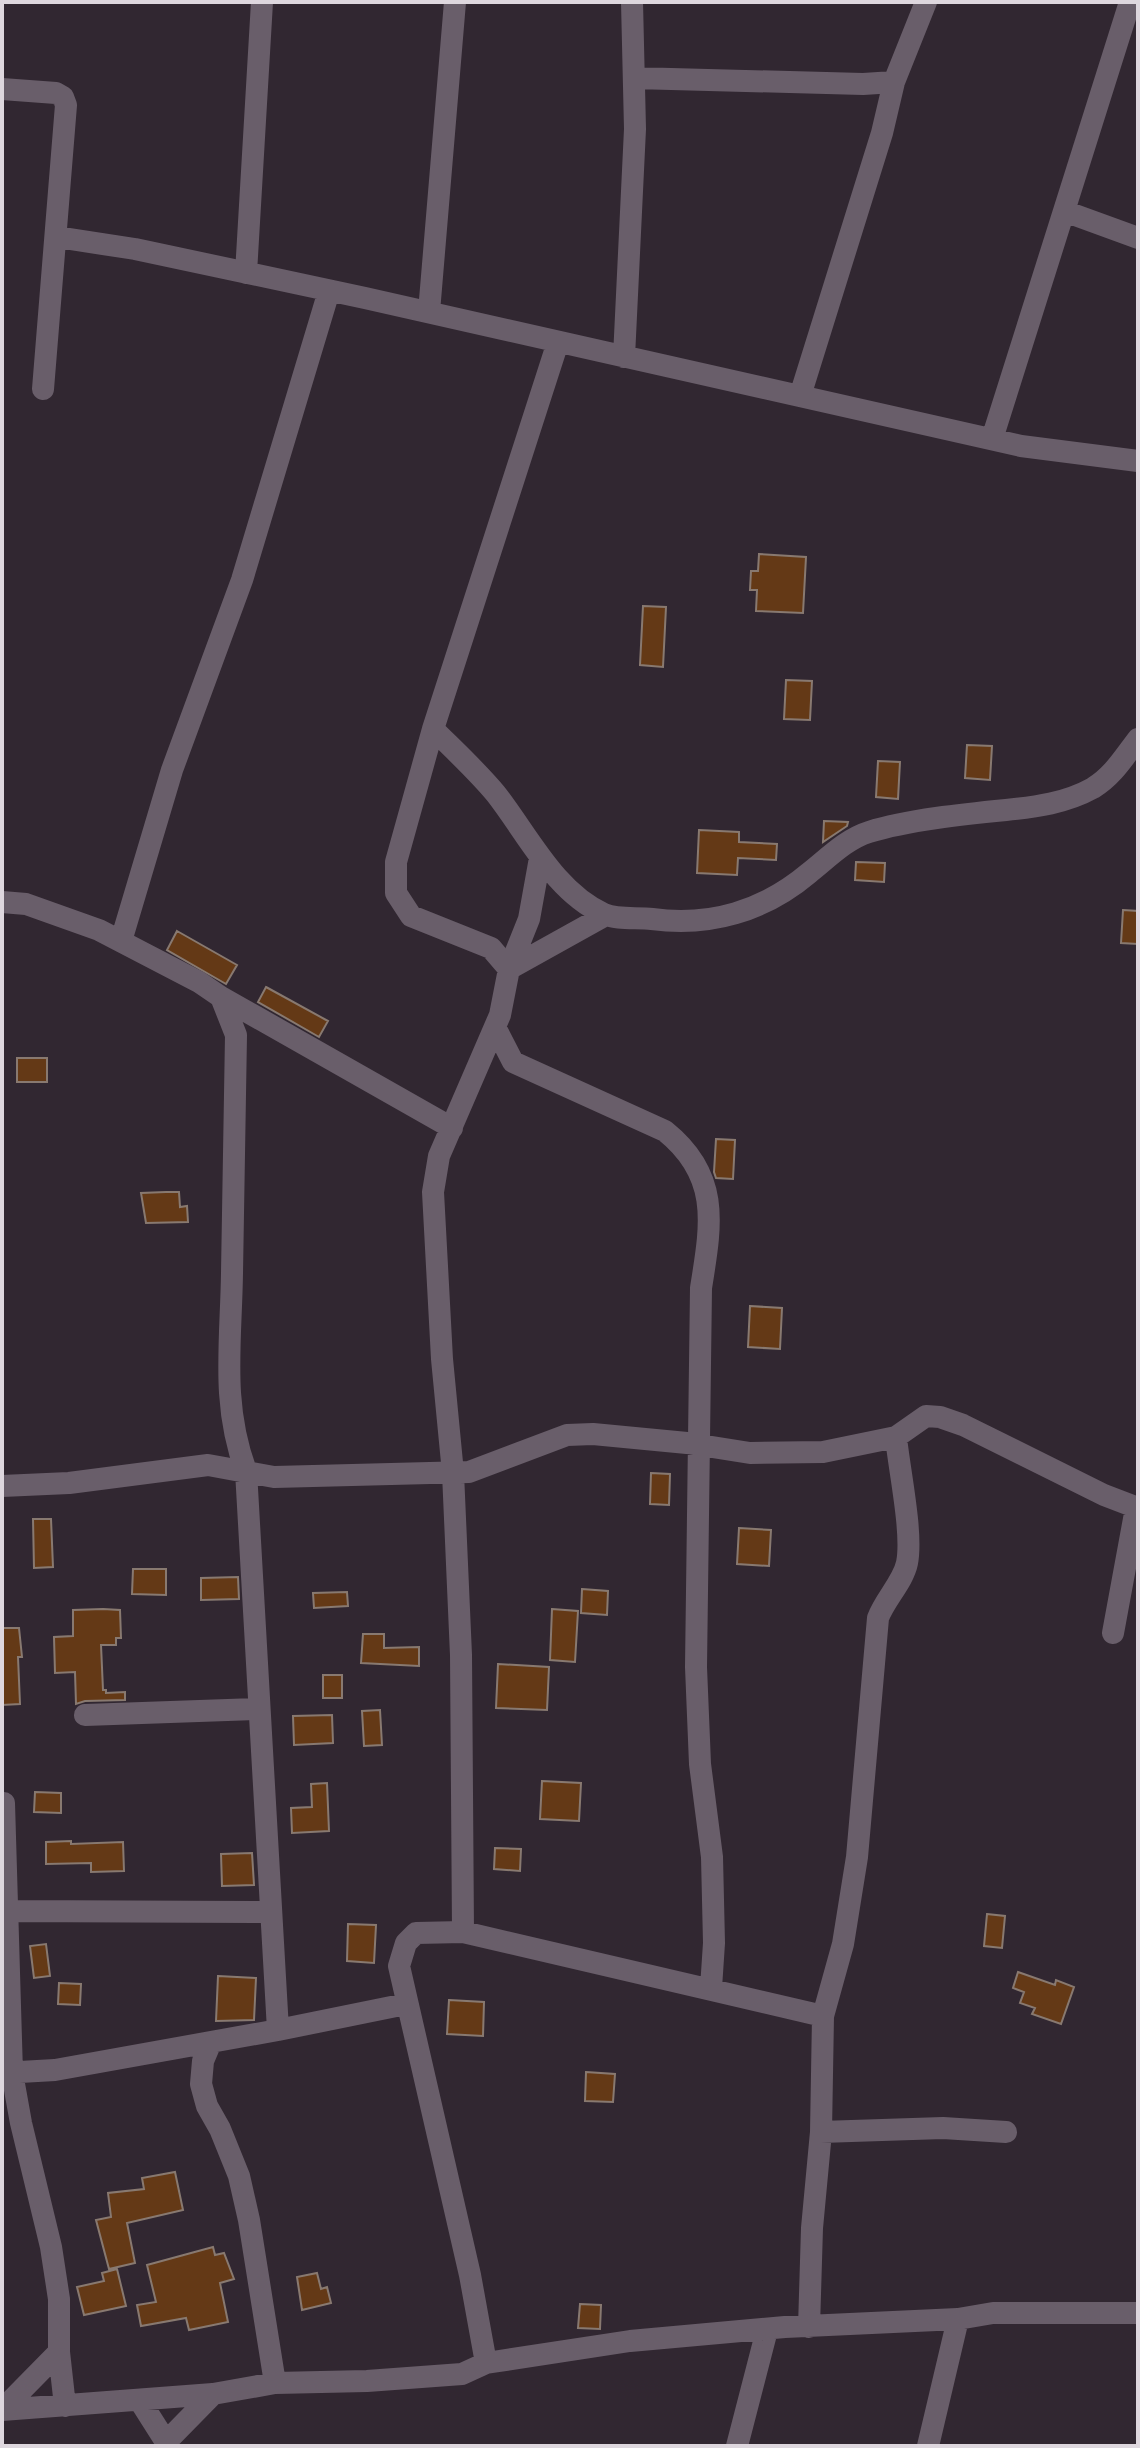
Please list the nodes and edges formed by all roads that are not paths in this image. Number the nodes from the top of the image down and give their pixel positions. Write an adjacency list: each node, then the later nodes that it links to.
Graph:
1 (262, 2): 12 (street)
2 (455, 2): 14 (street)
3 (632, 2): 6 (street)
4 (926, 2): 7 (street)
5 (1130, 2): 9 (street)
6 (634, 78): 7 (street); 16 (street)
7 (894, 82): 18 (street)
8 (2, 89): 10 (street)
9 (1064, 211): 11 (street); 19 (street)
10 (57, 237): 12 (street); 17 (street)
11 (1138, 238)
12 (246, 273): 13 (street)
13 (329, 291): 14 (street); 26 (street)
14 (429, 312): 15 (street)
15 (558, 342): 16 (street); 21 (street)
16 (624, 357): 18 (street)
17 (43, 389)
18 (800, 396): 19 (street)
19 (992, 439): 20 (street)
20 (1138, 461)
21 (433, 729): 23 (street); 27 (street)
22 (1138, 739): 25 (street)
23 (540, 858): 25 (street); 27 (street)
24 (2, 902): 26 (street)
25 (606, 915): 27 (street)
26 (121, 941): 28 (street)
27 (509, 969): 29 (street)
28 (221, 997): 32 (street); 35 (street)
29 (495, 1027): 30 (street); 31 (street)
30 (513, 1062): 31 (street); 34 (street)
31 (475, 1073): 32 (street)
32 (452, 1128): 36 (street)
33 (896, 1437): 34 (street); 38 (street); 48 (street)
34 (700, 1447): 36 (street); 46 (street)
35 (246, 1471): 36 (street); 37 (street); 40 (street)
36 (453, 1473): 45 (street)
37 (2, 1486)
38 (1137, 1508): 39 (street)
39 (1113, 1633)
40 (259, 1709): 41 (street); 44 (street)
41 (85, 1715)
42 (4, 1803): 43 (street)
43 (5, 1911): 44 (street); 51 (street)
44 (271, 1912): 49 (street)
45 (463, 1932): 46 (street); 47 (street)
46 (711, 1988): 48 (street)
47 (406, 2004): 49 (street); 59 (street)
48 (823, 2016): 52 (street)
49 (278, 2030): 50 (street)
50 (211, 2042): 51 (street); 60 (street)
51 (7, 2073): 58 (street)
52 (821, 2132): 53 (street); 56 (street)
53 (1006, 2132)
54 (1138, 2313): 55 (street)
55 (958, 2319): 56 (street); 66 (street)
56 (809, 2327): 57 (street)
57 (767, 2330): 59 (street); 65 (street)
58 (59, 2352): 63 (street); 63 (street)
59 (486, 2363): 60 (street)
60 (275, 2383): 61 (street)
61 (213, 2394): 62 (street); 64 (street)
62 (140, 2401): 63 (street); 64 (street)
63 (65, 2406)
64 (166, 2444)
65 (737, 2446)
66 (928, 2446)

